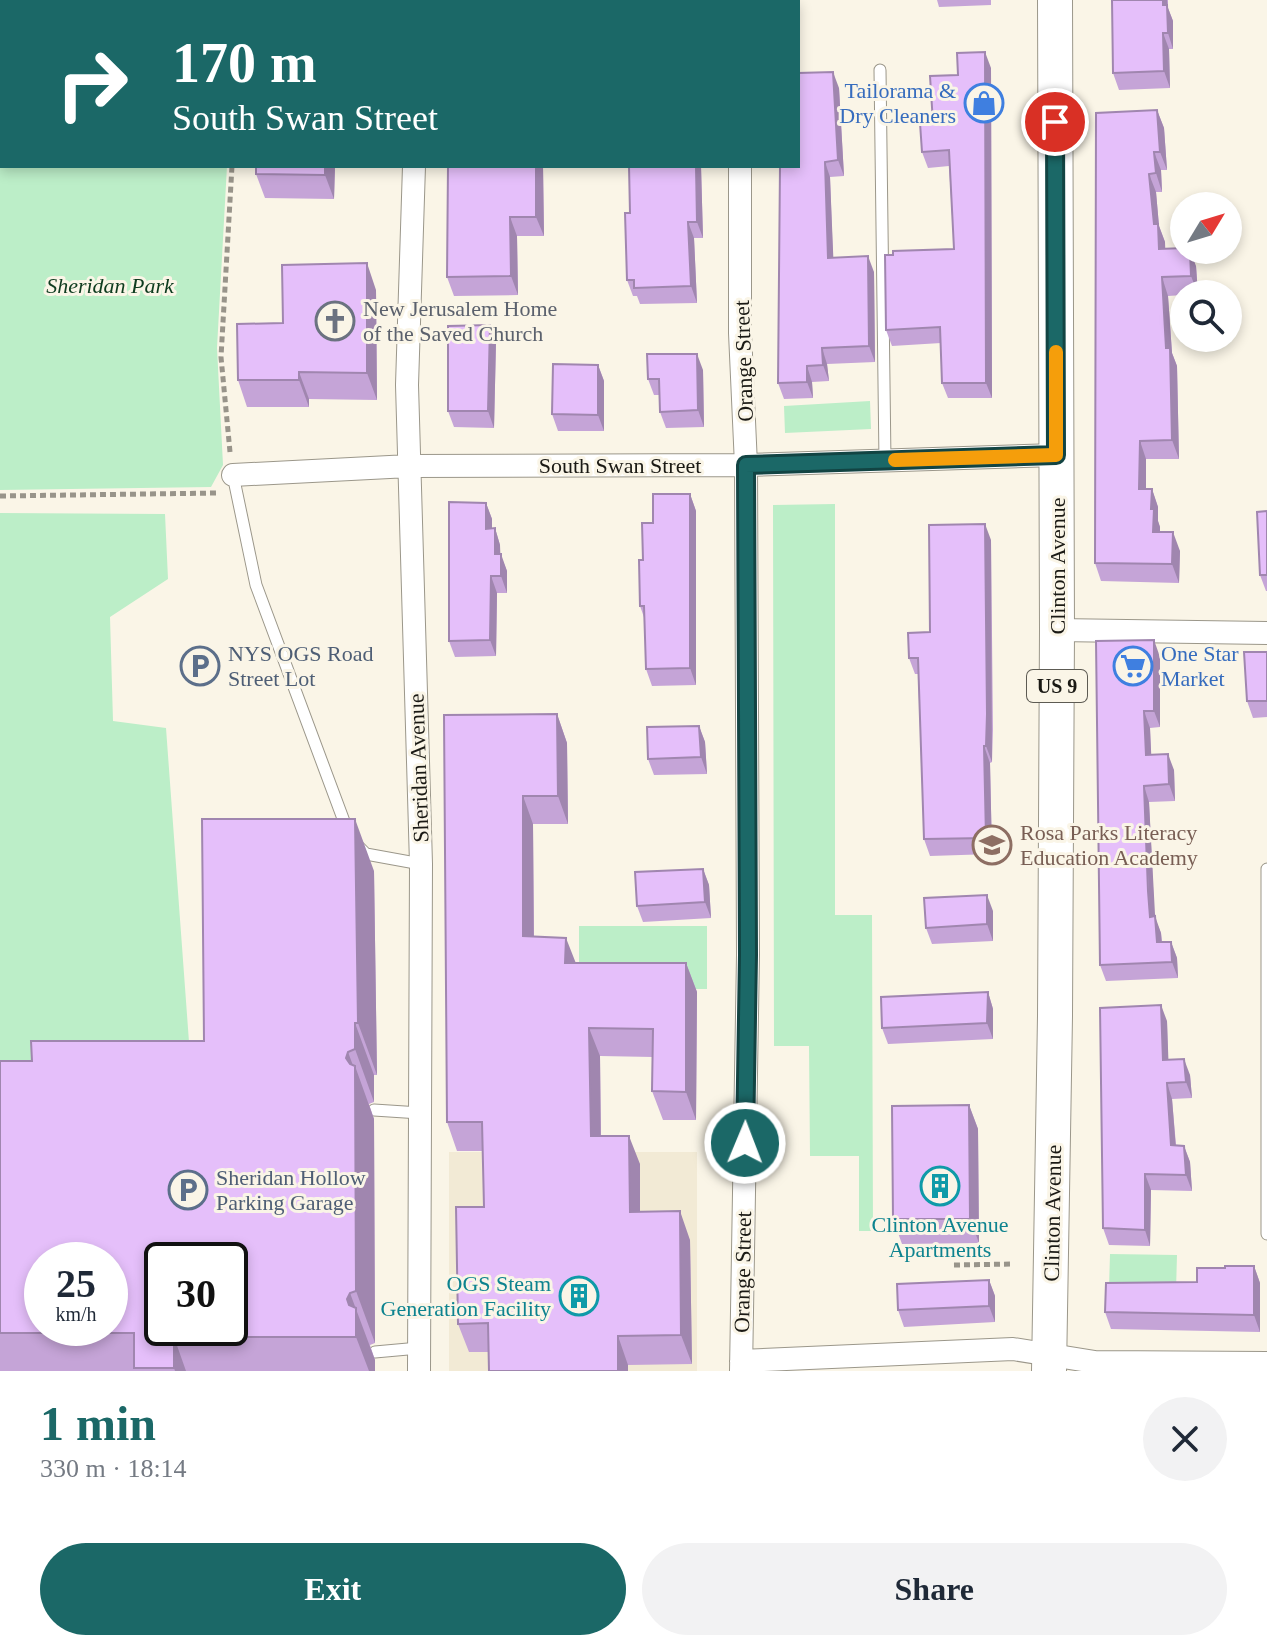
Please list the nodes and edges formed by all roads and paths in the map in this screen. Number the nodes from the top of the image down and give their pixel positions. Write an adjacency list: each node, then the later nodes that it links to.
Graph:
1 (1055, 0): 6 (main road, Clinton Avenue / US 9)
2 (880, 70): 7 (lane)
3 (232, 168): 10 (path)
4 (414, 168): 9 (street, Sheridan Avenue)
5 (740, 168): 8 (street, Orange Street)
6 (1056, 455): 7 (street, South Swan Street); 13 (main road, Clinton Avenue / US 9)
7 (885, 461): 8 (street, South Swan Street)
8 (746, 465): 9 (street, South Swan Street); 26 (street, Orange Street)
9 (409, 466): 10 (street, South Swan Street); 15 (street, Sheridan Avenue)
10 (233, 475): 15 (lane)
11 (217, 494): 12 (path)
12 (0, 496)
13 (1057, 630): 14 (street); 24 (main road, Clinton Avenue / US 9)
14 (1267, 633)
15 (421, 864): 18 (street, Sheridan Avenue)
16 (1267, 869): 19 (lane)
17 (374, 1110): 18 (lane)
18 (420, 1113): 22 (street, Sheridan Avenue)
19 (1267, 1234)
20 (1012, 1264): 21 (path)
21 (954, 1265)
22 (419, 1348): 23 (lane); 27 (street, Sheridan Avenue)
23 (375, 1352)
24 (1049, 1363): 25 (street); 26 (street)
25 (1267, 1363)
26 (741, 1366)
27 (419, 1371)

